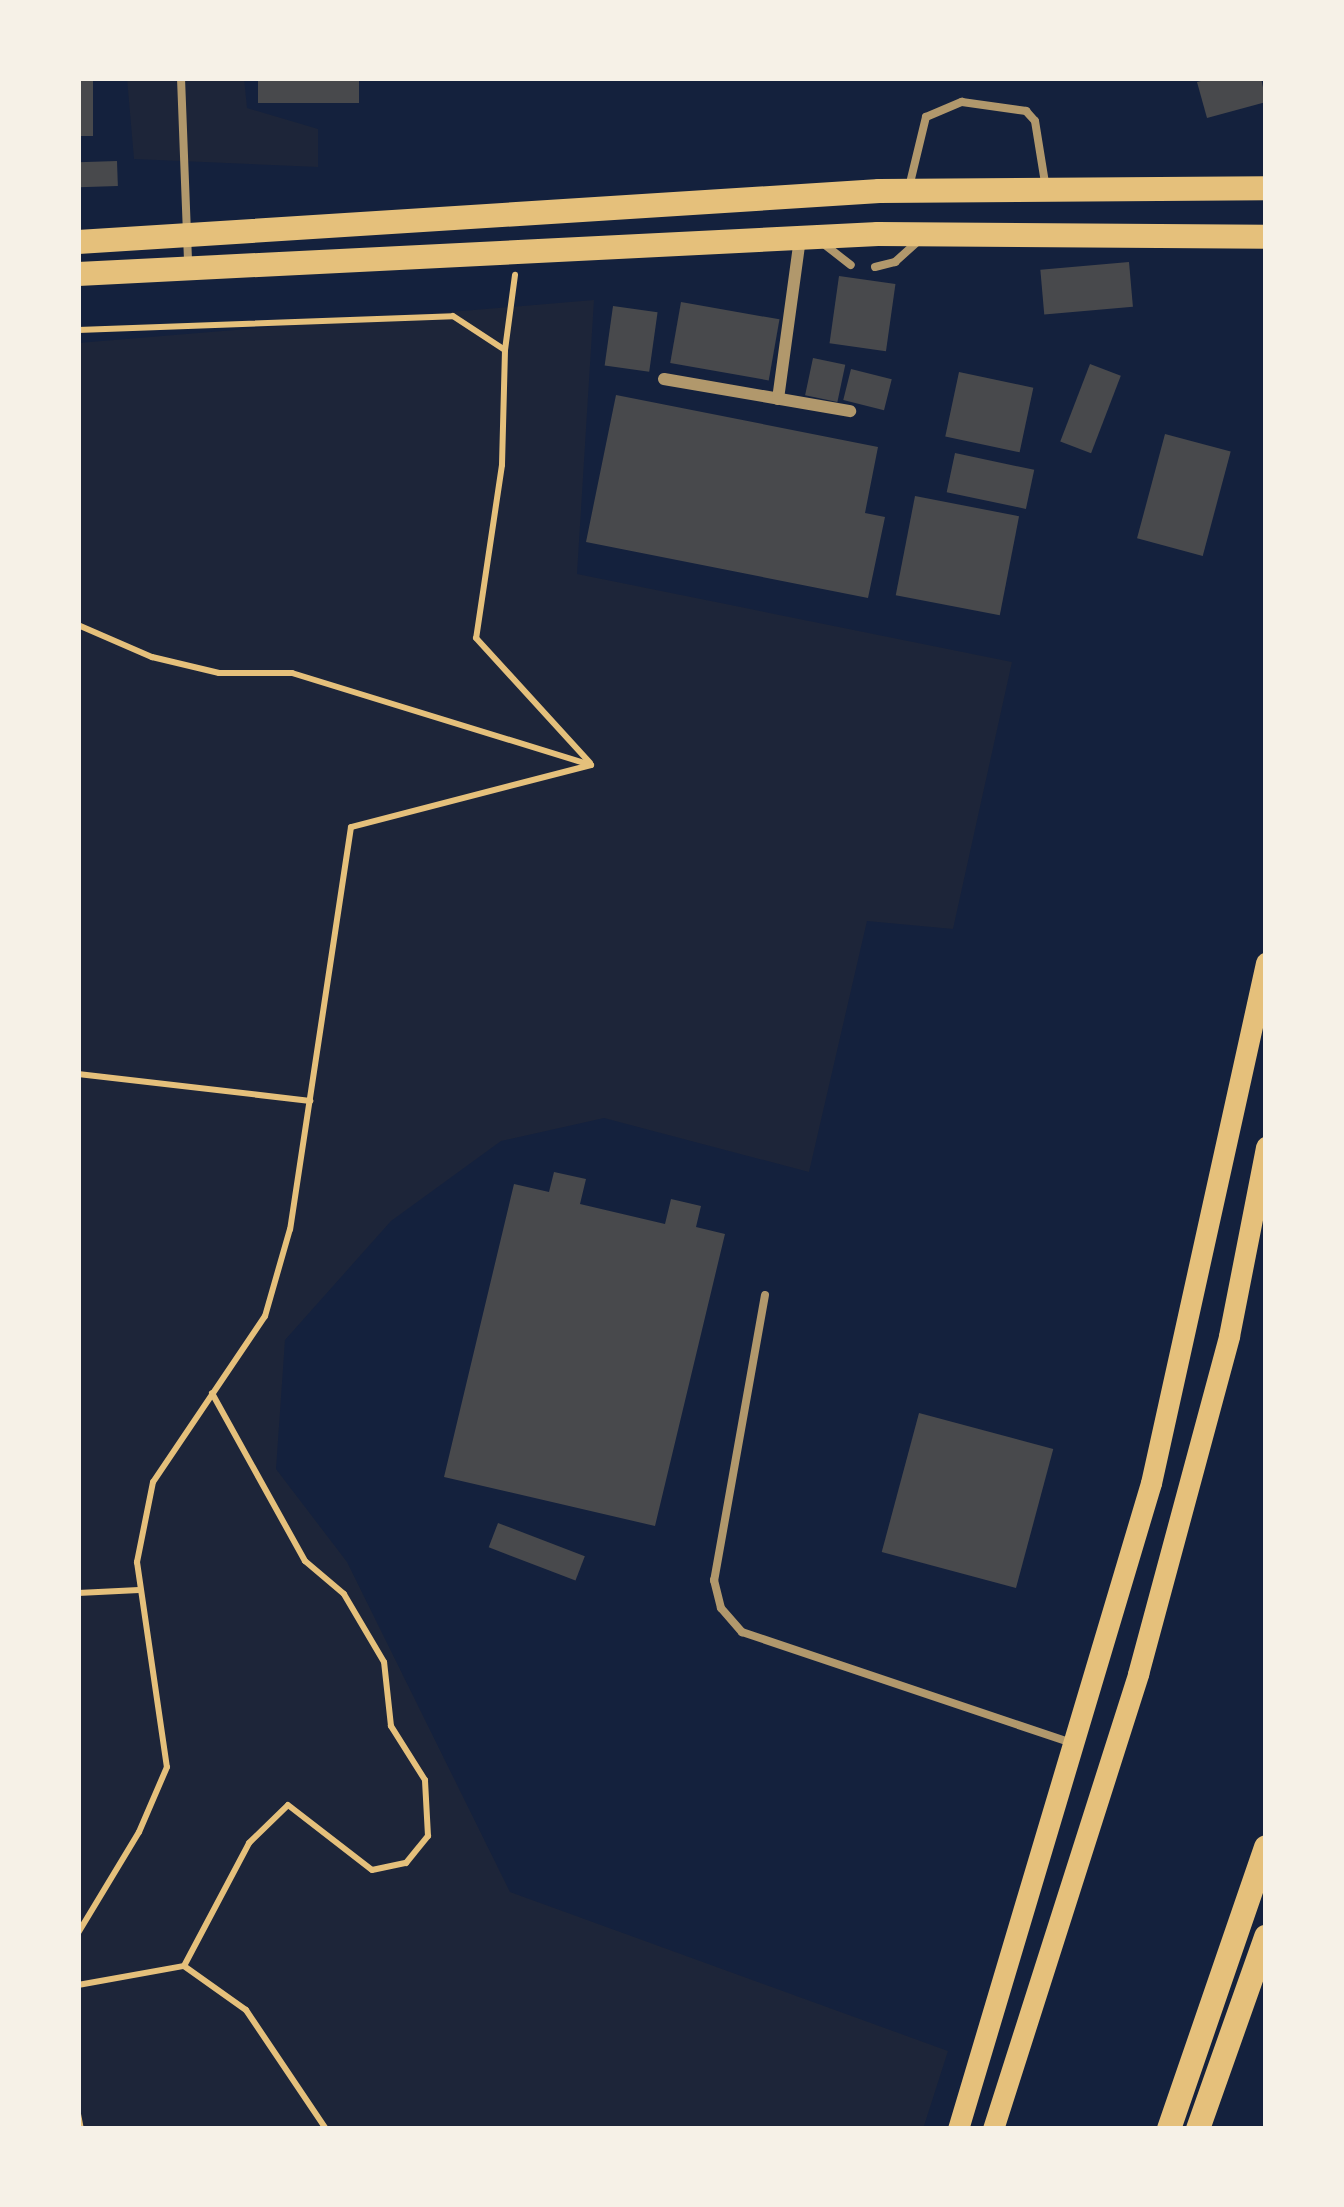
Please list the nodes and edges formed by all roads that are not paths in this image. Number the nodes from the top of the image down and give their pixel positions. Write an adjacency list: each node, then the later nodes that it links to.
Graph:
1 (181, 78): 8 (lane)
2 (1266, 188): 3 (main road)
3 (1046, 189): 4 (main road); 4 (lane)
4 (908, 190): 8 (main road)
5 (922, 236): 6 (main road); 7 (main road); 11 (lane)
6 (808, 237): 10 (lane); 12 (main road); 15 (street)
7 (1266, 237)
8 (184, 238): 9 (main road); 12 (lane)
9 (78, 242)
10 (851, 265)
11 (875, 267)
12 (189, 270): 13 (main road)
13 (78, 274)
14 (664, 379): 15 (street)
15 (778, 399): 16 (street)
16 (850, 411)
17 (1266, 963): 20 (main road)
18 (1266, 1147): 24 (main road)
19 (765, 1294): 20 (lane)
20 (1076, 1744): 23 (main road)
21 (1266, 1846): 25 (main road)
22 (1266, 1937): 26 (main road)
23 (958, 2129)
24 (993, 2129)
25 (1169, 2129)
26 (1198, 2129)

